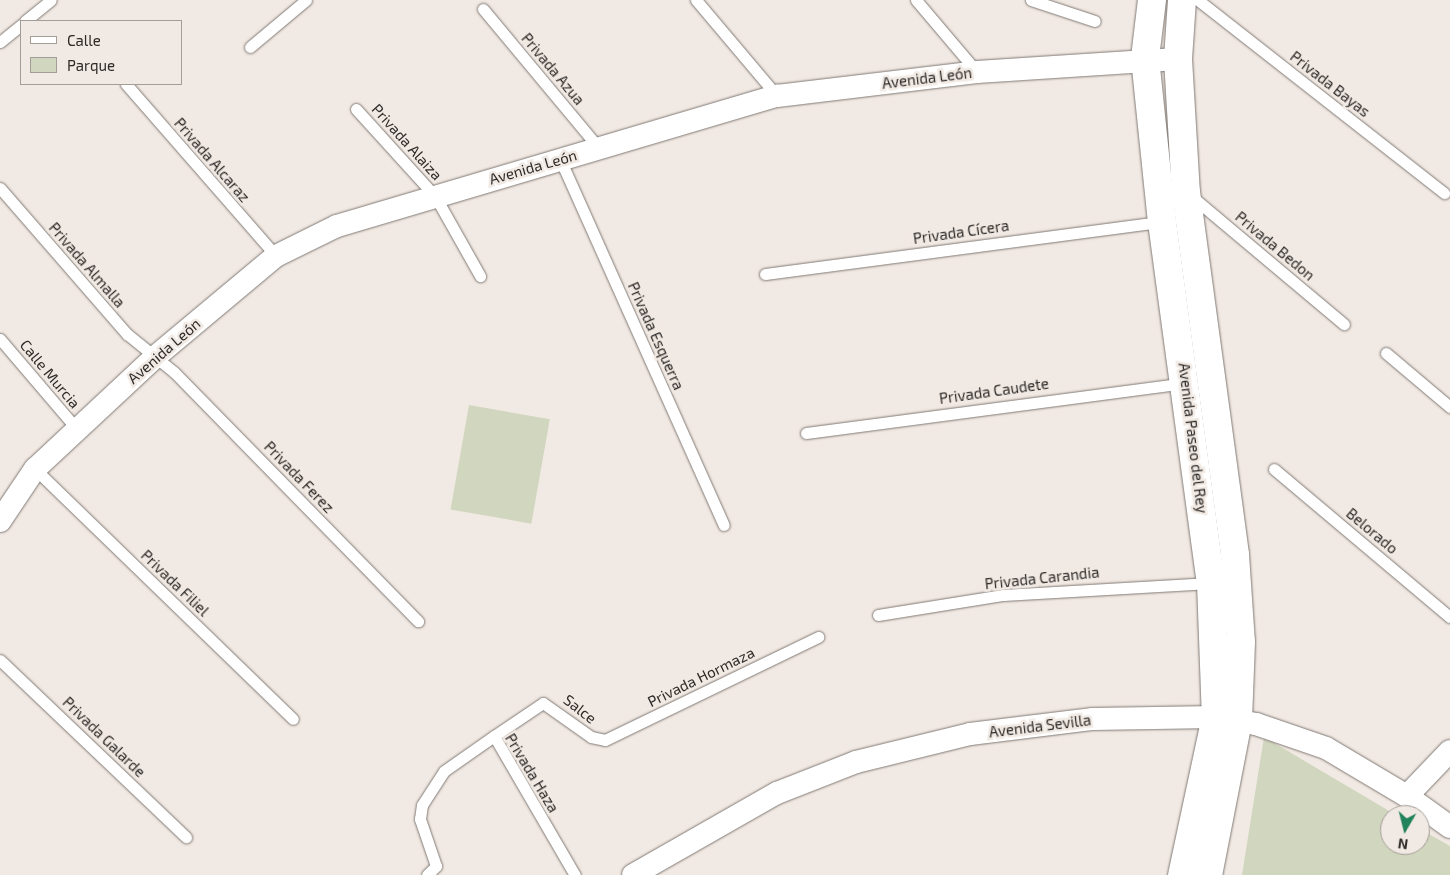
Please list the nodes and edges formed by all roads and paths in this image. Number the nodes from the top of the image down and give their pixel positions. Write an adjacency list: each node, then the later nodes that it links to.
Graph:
1 (51, 0): 10 (lane)
2 (306, 0): 14 (lane)
3 (696, 0): 19 (lane)
4 (916, 0): 17 (lane)
5 (1031, 0): 11 (lane)
6 (1152, 0): 15 (street, Avenida Paseo del Rey)
7 (1182, 0): 16 (street, Avenida Paseo del Rey)
8 (1198, 0): 25 (lane, Privada Bayas)
9 (483, 8): 21 (lane, Privada Azua)
10 (26, 20)
11 (1095, 21)
12 (20, 25): 13 (lane)
13 (0, 42)
14 (250, 46)
15 (1145, 58): 16 (street, Avenida León); 17 (street, Avenida León); 27 (street, Avenida Paseo del Rey)
16 (1178, 59): 24 (street, Avenida Paseo del Rey)
17 (977, 72): 19 (street, Avenida León)
18 (127, 85): 28 (lane, Privada Alcaraz)
19 (777, 96): 21 (street, Avenida León)
20 (356, 109): 26 (lane, Privada Alaiza)
21 (600, 148): 22 (street, Avenida León)
22 (560, 159): 26 (street, Avenida León); 42 (lane, Privada Esquerra)
23 (0, 188): 34 (lane, Privada Almalla)
24 (1186, 192): 31 (lane, Privada Bedon); 50 (street, Avenida Paseo del Rey)
25 (1444, 193)
26 (435, 196): 28 (street, Avenida León); 30 (lane, Privada Alaiza)
27 (1162, 222): 29 (lane, Privada Cícera); 35 (street, Avenida Paseo del Rey)
28 (276, 256): 34 (street, Avenida León)
29 (765, 274)
30 (480, 276)
31 (1344, 324)
32 (0, 339): 37 (lane, Calle Murcia)
33 (1386, 353): 36 (lane)
34 (155, 357): 37 (street, Avenida León); 46 (lane, Privada Ferez)
35 (1186, 382): 38 (lane, Privada Caudete); 43 (street, Avenida Paseo del Rey)
36 (1450, 406)
37 (77, 429): 39 (street, Avenida León)
38 (806, 433)
39 (35, 469): 41 (street, Avenida León); 49 (lane, Privada Filiel)
40 (1274, 469): 45 (lane, Belorado)
41 (0, 521)
42 (724, 525)
43 (1211, 583): 44 (lane, Privada Carandia); 50 (street, Avenida Paseo del Rey)
44 (878, 615)
45 (1450, 616)
46 (418, 621)
47 (818, 637): 52 (lane, Privada Hormaza)
48 (0, 660): 56 (lane, Privada Galarde)
49 (293, 719)
50 (1227, 719): 54 (street, Avenida Sevilla); 59 (street, Avenida Sevilla); 60 (street, Avenida Paseo del Rey); 61 (street, Avenida Paseo del Rey)
51 (494, 736): 52 (lane, Salce); 57 (lane, Privada Haza); 58 (lane, Privada Haza)
52 (597, 740)
53 (1450, 751): 54 (street)
54 (1407, 796): 55 (street, Avenida Sevilla)
55 (1450, 827)
56 (186, 837)
57 (426, 875)
58 (575, 875)
59 (633, 875)
60 (1182, 875)
61 (1208, 875)

